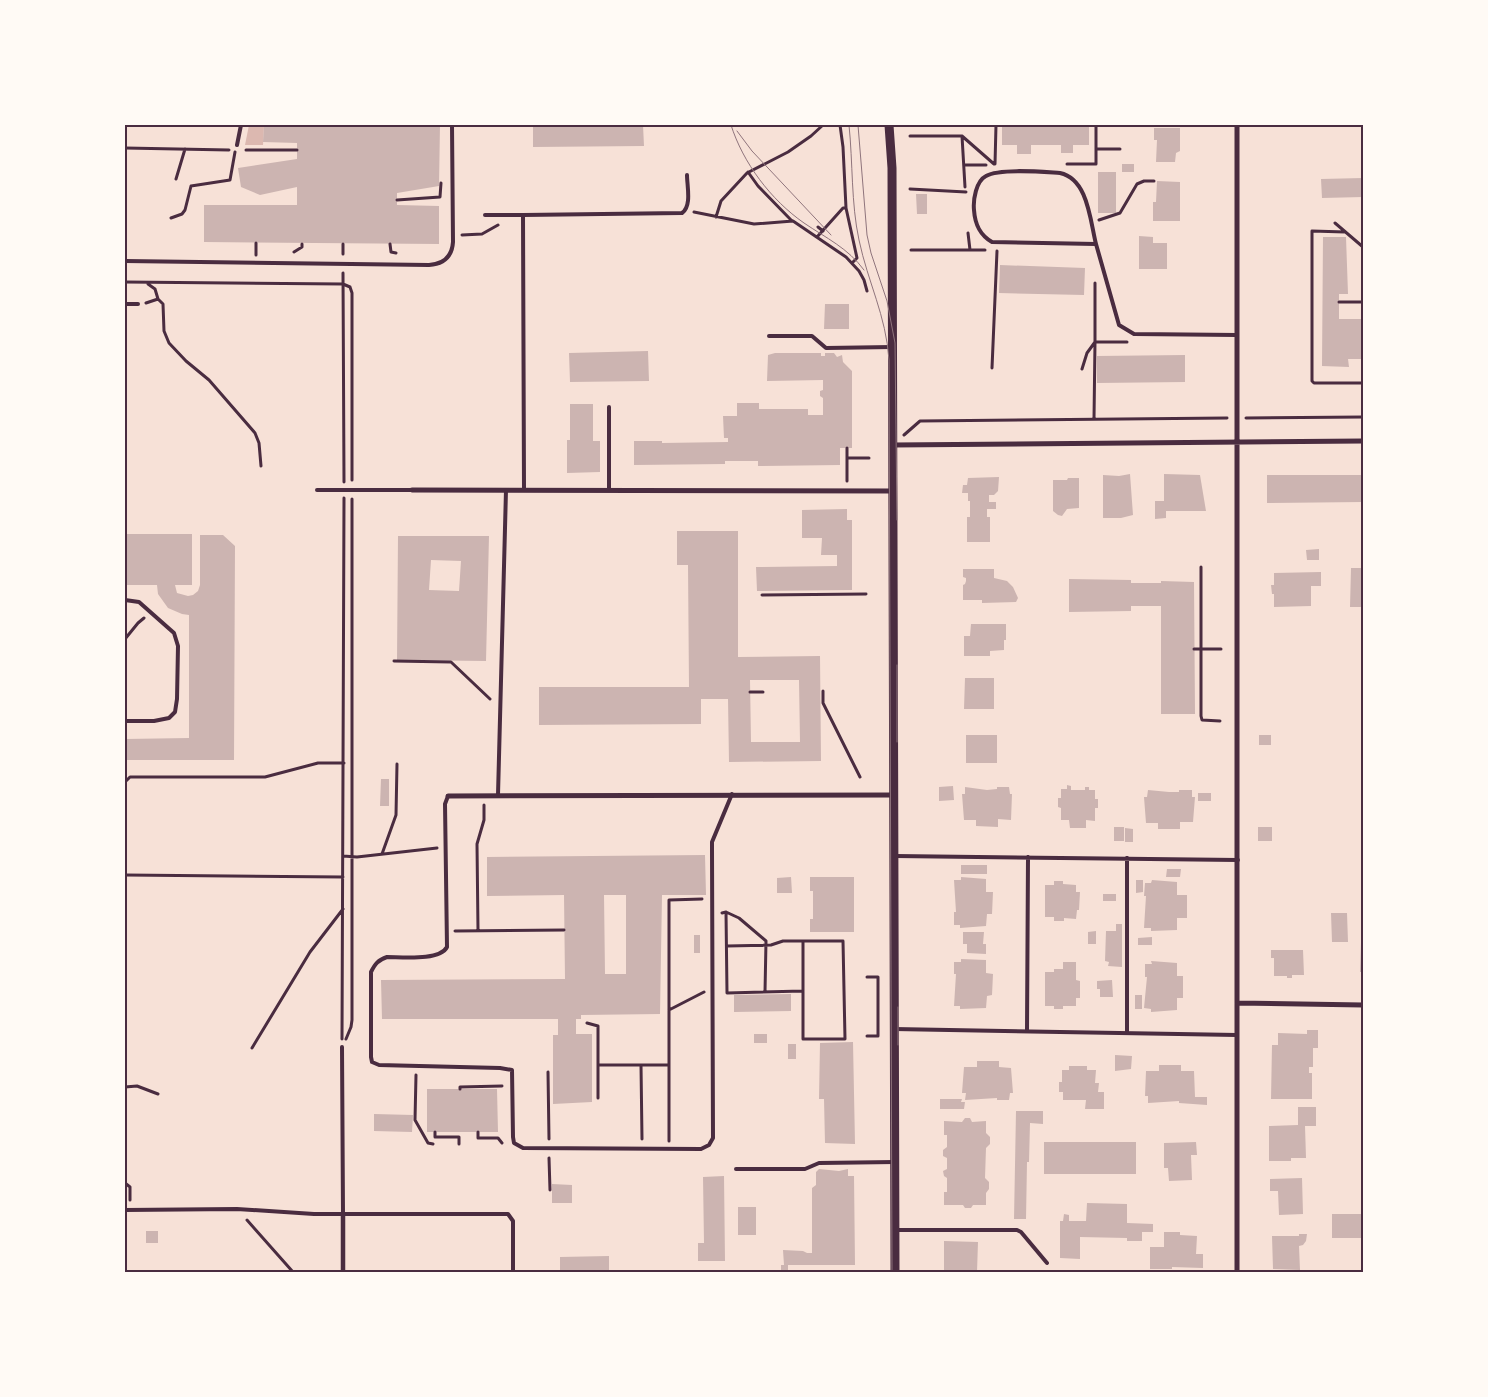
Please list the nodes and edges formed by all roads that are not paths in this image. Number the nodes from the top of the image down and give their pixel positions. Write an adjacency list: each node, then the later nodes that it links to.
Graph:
1 (241, 125): 5 (lane)
2 (452, 125): 10 (lane)
3 (889, 125): 15 (street)
4 (1237, 125): 13 (street)
5 (237, 144)
6 (687, 175): 8 (lane)
7 (485, 215): 8 (lane)
8 (523, 215): 23 (lane)
9 (1096, 244): 9 (lane); 13 (lane)
10 (125, 261)
11 (125, 304): 12 (lane)
12 (138, 304)
13 (1237, 335): 17 (street)
14 (769, 336): 15 (lane)
15 (892, 347): 19 (street)
16 (609, 408): 24 (lane)
17 (1237, 441): 18 (street); 19 (street); 35 (street)
18 (1363, 441)
19 (893, 445): 25 (street)
20 (317, 490): 21 (lane)
21 (412, 490): 22 (street)
22 (506, 490): 23 (street); 28 (lane)
23 (524, 490): 24 (street)
24 (609, 490): 25 (street)
25 (893, 490): 30 (street)
26 (125, 600): 27 (lane)
27 (125, 721)
28 (498, 794): 29 (street); 31 (street)
29 (732, 794): 30 (street); 31 (lane)
30 (894, 795): 32 (street)
31 (448, 796)
32 (894, 856): 33 (lane); 38 (street)
33 (1028, 857): 34 (lane); 39 (lane)
34 (1127, 858): 35 (lane); 40 (lane)
35 (1238, 860): 36 (street)
36 (1237, 1003): 37 (street); 41 (street)
37 (1363, 1005)
38 (894, 1029): 39 (lane); 43 (street)
39 (1027, 1030): 40 (lane)
40 (1127, 1032): 41 (lane)
41 (1237, 1035): 52 (street)
42 (342, 1048): 46 (lane)
43 (895, 1162): 44 (lane); 47 (street)
44 (736, 1169)
45 (125, 1210): 46 (lane)
46 (343, 1214): 49 (street); 50 (lane)
47 (895, 1230): 48 (lane); 51 (street)
48 (1047, 1263)
49 (343, 1272)
50 (513, 1272)
51 (895, 1272)
52 (1237, 1272)

